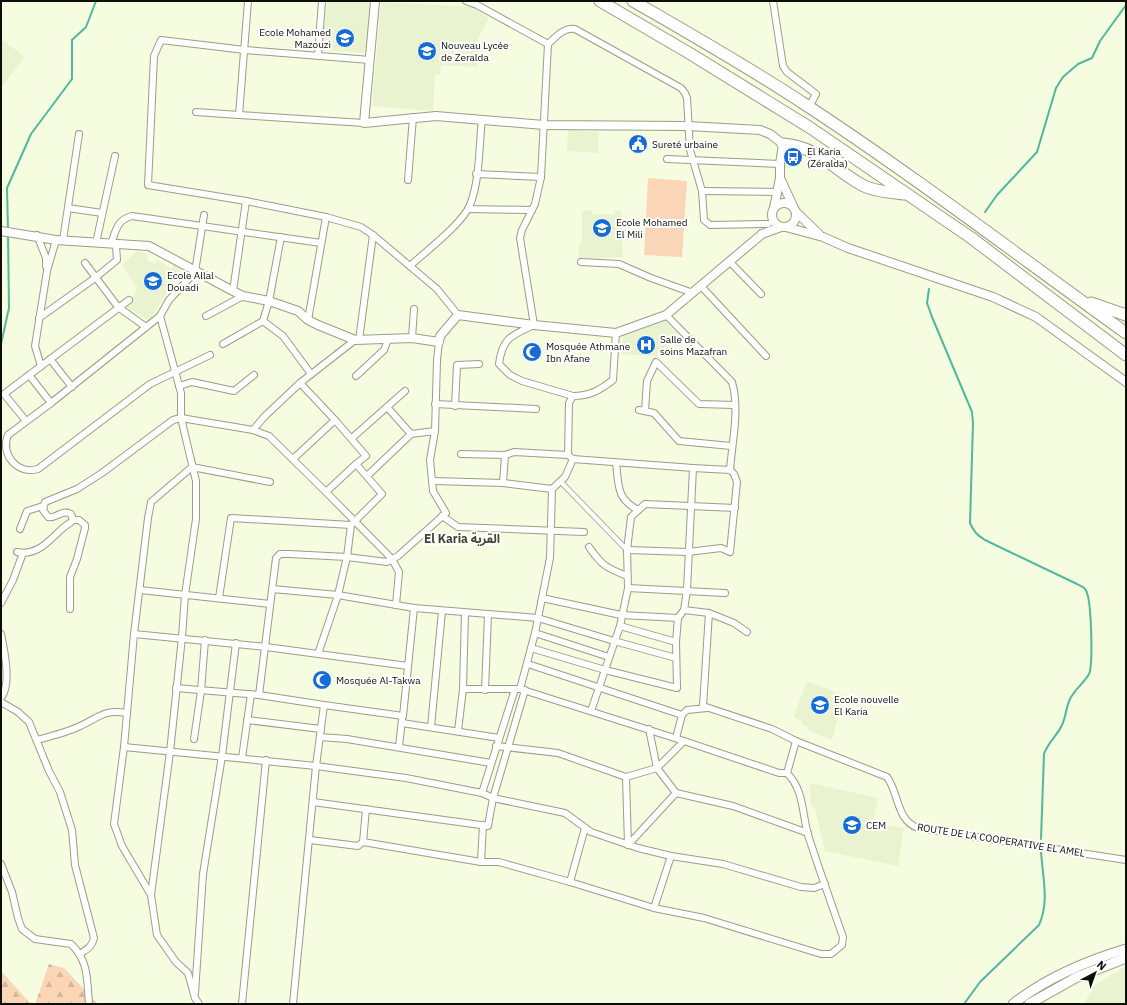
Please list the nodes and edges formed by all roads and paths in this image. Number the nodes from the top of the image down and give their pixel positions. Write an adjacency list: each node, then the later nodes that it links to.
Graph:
1 (248, 1): 9 (street)
2 (322, 1): 10 (street)
3 (375, 1): 11 (street)
4 (466, 1): 8 (street)
5 (600, 1): 32 (highway)
6 (633, 1): 12 (highway)
7 (773, 1): 12 (street)
8 (548, 44): 18 (street); 19 (street)
9 (245, 50): 10 (street); 14 (street); 33 (street)
10 (318, 56): 11 (street)
11 (370, 60): 17 (street)
12 (809, 107): 68 (highway)
13 (196, 112): 14 (street)
14 (239, 115): 17 (street)
15 (413, 117): 16 (street); 17 (street); 29 (street)
16 (482, 119): 18 (street); 26 (street)
17 (364, 123)
18 (544, 125): 19 (street); 27 (street)
19 (688, 126): 21 (street); 24 (street)
20 (79, 134): 34 (street)
21 (783, 144): 25 (street); 32 (highway)
22 (115, 156): 39 (street)
23 (666, 159): 24 (street)
24 (692, 159): 25 (street); 30 (street)
25 (780, 164): 28 (street)
26 (476, 174): 27 (street); 36 (street)
27 (541, 177): 37 (street)
28 (780, 178): 31 (street); 38 (street)
29 (408, 180)
30 (702, 191): 31 (street); 42 (street)
31 (777, 192): 35 (street)
32 (907, 194): 91 (highway)
33 (246, 201): 41 (street); 46 (street)
34 (68, 208): 39 (street); 52 (street)
35 (774, 208): 38 (street); 42 (street)
36 (468, 209): 37 (street); 59 (street)
37 (532, 210): 81 (street)
38 (795, 210): 44 (street); 50 (street)
39 (102, 213): 53 (street)
40 (204, 215): 43 (street)
41 (326, 217): 49 (street); 54 (street)
42 (770, 221): 44 (street); 47 (street)
43 (202, 226): 46 (street); 55 (street); 61 (street)
44 (783, 227): 47 (street); 50 (street)
45 (2, 231): 48 (street)
46 (243, 232): 51 (street); 64 (street)
47 (762, 234): 57 (street)
48 (37, 235): 52 (street); 60 (street)
49 (373, 235): 59 (street); 86 (street)
50 (823, 237): 101 (street)
51 (280, 238): 54 (street); 70 (street)
52 (59, 240): 53 (street); 60 (street)
53 (96, 242): 55 (street)
54 (321, 243): 79 (street)
55 (113, 244): 61 (street); 62 (street)
56 (581, 262): 65 (street)
57 (729, 262): 63 (street); 66 (street)
58 (85, 263): 62 (street)
59 (410, 266): 77 (street)
60 (47, 271): 78 (street)
61 (195, 272): 64 (street); 75 (street)
62 (95, 278): 71 (street); 78 (street)
63 (701, 286): 65 (street); 92 (street)
64 (233, 291): 67 (street)
65 (693, 293): 73 (street)
66 (761, 294)
67 (243, 296): 70 (street); 76 (street)
68 (1077, 298): 74 (highway); 84 (highway)
69 (129, 300): 71 (street)
70 (269, 301): 79 (street); 80 (street)
71 (118, 307): 82 (street); 93 (street)
72 (414, 309): 85 (street)
73 (666, 315): 83 (street); 109 (street)
74 (1126, 315)
75 (160, 316): 82 (street); 96 (street)
76 (206, 316)
77 (458, 316): 81 (street); 88 (street)
78 (39, 318): 95 (street)
79 (308, 320): 86 (street)
80 (263, 321): 89 (street); 97 (street)
81 (534, 325): 83 (street); 106 (street)
82 (146, 327): 104 (street)
83 (616, 333): 106 (street)
84 (1126, 333)
85 (412, 338): 87 (street); 88 (street)
86 (357, 340): 87 (street); 97 (street)
87 (388, 340): 100 (street)
88 (439, 342): 108 (street)
89 (224, 344)
90 (210, 355): 96 (street)
91 (1126, 355)
92 (766, 356)
93 (50, 359): 95 (street); 104 (street)
94 (479, 364): 110 (street)
95 (41, 366): 98 (street)
96 (175, 370): 103 (street); 115 (street)
97 (311, 374): 102 (street)
98 (29, 375): 107 (street); 115 (street)
99 (254, 375): 103 (street)
100 (356, 376)
101 (1126, 382)
102 (300, 383): 114 (street); 116 (street)
103 (179, 386): 113 (street)
104 (72, 387): 107 (street)
105 (405, 391): 111 (street)
106 (573, 396): 123 (street)
107 (51, 404): 115 (street)
108 (435, 404): 110 (street); 117 (street)
109 (735, 405): 120 (street); 120 (street)
110 (455, 406): 112 (street)
111 (387, 407): 118 (street); 119 (street)
112 (536, 409)
113 (181, 418): 116 (street); 127 (street); 138 (street)
114 (335, 420): 119 (street); 124 (street)
115 (26, 422)
116 (253, 430): 124 (street)
117 (435, 431): 118 (street); 131 (street)
118 (411, 434): 130 (street)
119 (352, 438): 126 (street)
120 (731, 446): 129 (street)
121 (460, 454): 122 (street)
122 (505, 455): 123 (street); 134 (street)
123 (570, 457): 125 (street); 132 (street)
124 (293, 459): 136 (street)
125 (616, 463): 128 (street); 137 (street)
126 (356, 464): 130 (street); 136 (street)
127 (192, 467): 133 (street); 157 (street); 160 (street)
128 (693, 468): 129 (street); 139 (street)
129 (730, 470): 140 (street)
130 (367, 476): 145 (street)
131 (433, 481): 134 (street); 142 (street)
132 (560, 481): 135 (street); 150 (street)
133 (270, 482)
134 (503, 483): 135 (street)
135 (552, 489): 147 (street)
136 (326, 492): 145 (street)
137 (629, 504): 141 (street); 143 (street)
138 (43, 506): 144 (street); 146 (street)
139 (691, 506): 140 (street); 141 (street); 151 (street)
140 (735, 508): 151 (street)
141 (638, 510): 143 (street)
142 (442, 516): 147 (street); 153 (street)
143 (631, 517): 150 (street)
144 (73, 520): 164 (street); 168 (street)
145 (353, 523): 152 (street); 153 (street); 162 (street)
146 (20, 529)
147 (551, 531): 148 (street); 163 (street)
148 (584, 532)
149 (590, 547): 154 (street)
150 (627, 550): 151 (street); 154 (street)
151 (688, 552): 158 (street)
152 (347, 557): 153 (street); 156 (street); 161 (street)
153 (392, 559): 166 (street)
154 (627, 576): 155 (street)
155 (628, 588): 158 (street); 174 (street)
156 (272, 589): 161 (street); 165 (street)
157 (140, 590): 160 (street); 181 (street)
158 (687, 590): 159 (street); 169 (street)
159 (725, 593)
160 (185, 594): 162 (street); 182 (street)
161 (338, 595): 166 (street); 189 (street)
162 (219, 598): 165 (street)
163 (542, 598): 174 (street); 175 (street)
164 (1, 603)
165 (270, 604): 187 (street)
166 (396, 605): 167 (street)
167 (414, 608): 170 (street); 193 (street)
168 (70, 609)
169 (684, 610): 172 (street); 176 (street)
170 (442, 611): 171 (street); 214 (street)
171 (465, 613): 173 (street); 196 (street)
172 (709, 613): 178 (street); 207 (street)
173 (488, 615): 175 (street); 199 (street)
174 (621, 615): 176 (street); 177 (street)
175 (538, 618): 179 (street); 184 (street)
176 (678, 618): 185 (street)
177 (620, 626): 184 (street); 185 (street)
178 (747, 632)
179 (535, 633): 188 (street); 190 (street)
180 (1, 634): 204 (street)
181 (134, 634): 182 (street); 209 (street)
182 (182, 637): 183 (street); 195 (street)
183 (205, 640): 186 (street); 200 (street)
184 (614, 642): 190 (street); 191 (street)
185 (676, 642): 191 (street)
186 (236, 643): 187 (street); 201 (street)
187 (266, 647): 189 (street); 203 (street)
188 (531, 648): 192 (street); 194 (street)
189 (318, 654): 193 (street)
190 (609, 657): 194 (street)
191 (676, 658): 194 (street)
192 (528, 664): 197 (street); 198 (street)
193 (408, 666): 211 (street)
194 (605, 670): 197 (street)
195 (176, 688): 200 (street); 229 (street)
196 (463, 688): 199 (street); 217 (street)
197 (599, 688): 208 (street); 210 (street)
198 (520, 689): 199 (street); 208 (street); 219 (street); 228 (street)
199 (485, 690)
200 (201, 691): 201 (street); 221 (street)
201 (231, 693): 202 (street); 230 (street)
202 (251, 694): 203 (street); 212 (street)
203 (259, 695): 206 (street)
204 (1, 698)
205 (1, 702): 222 (street)
206 (324, 705): 211 (street); 215 (street)
207 (707, 708): 210 (street); 224 (street, ROUTE DE LA COOPERATIVE EL AMEL)
208 (591, 711): 216 (street)
209 (127, 714): 222 (street); 226 (street)
210 (682, 715): 220 (street)
211 (403, 716): 213 (street)
212 (248, 720): 215 (street); 231 (street)
213 (402, 723): 214 (street); 227 (street)
214 (431, 727): 217 (street)
215 (321, 729): 218 (street)
216 (649, 729): 220 (street); 235 (street)
217 (458, 731): 219 (street)
218 (320, 737): 227 (street); 234 (street)
219 (499, 738): 225 (street)
220 (676, 738): 223 (street)
221 (194, 739)
222 (37, 740): 258 (street)
223 (684, 741): 235 (street); 236 (street)
224 (796, 741): 236 (street); 250 (street, ROUTE DE LA COOPERATIVE EL AMEL)
225 (496, 746): 228 (street); 233 (street)
226 (124, 747): 229 (street); 255 (street)
227 (399, 747): 233 (street)
228 (507, 748): 237 (street); 240 (street)
229 (170, 752): 230 (street); 255 (street)
230 (222, 756): 231 (street); 260 (street)
231 (242, 758): 232 (street)
232 (266, 760): 234 (street); 263 (street)
233 (491, 763): 238 (street)
234 (316, 766): 238 (street); 241 (street)
235 (656, 768): 237 (street); 239 (street)
236 (787, 773): 245 (street)
237 (626, 777): 248 (street)
238 (482, 793): 240 (street)
239 (676, 793): 245 (street); 248 (street)
240 (494, 797): 243 (street); 244 (street)
241 (313, 802): 242 (street); 246 (street)
242 (366, 808): 243 (street); 247 (street)
243 (483, 825): 251 (street)
244 (585, 828): 248 (street); 253 (street)
245 (808, 833): 254 (street)
246 (310, 840): 247 (street); 264 (street)
247 (363, 842): 251 (street)
248 (628, 845): 249 (street)
249 (671, 856): 254 (street); 256 (street)
250 (1126, 860)
251 (481, 862): 253 (street)
252 (1, 864): 258 (street)
253 (570, 882): 256 (street)
254 (825, 884): 256 (street)
255 (151, 895): 260 (street)
256 (654, 908)
257 (1126, 949): 265 (main road)
258 (80, 954): 261 (street)
259 (1126, 958): 266 (main road)
260 (195, 998): 262 (street)
261 (89, 1004)
262 (199, 1004)
263 (242, 1004)
264 (293, 1004)
265 (1013, 1004)
266 (1029, 1004)

